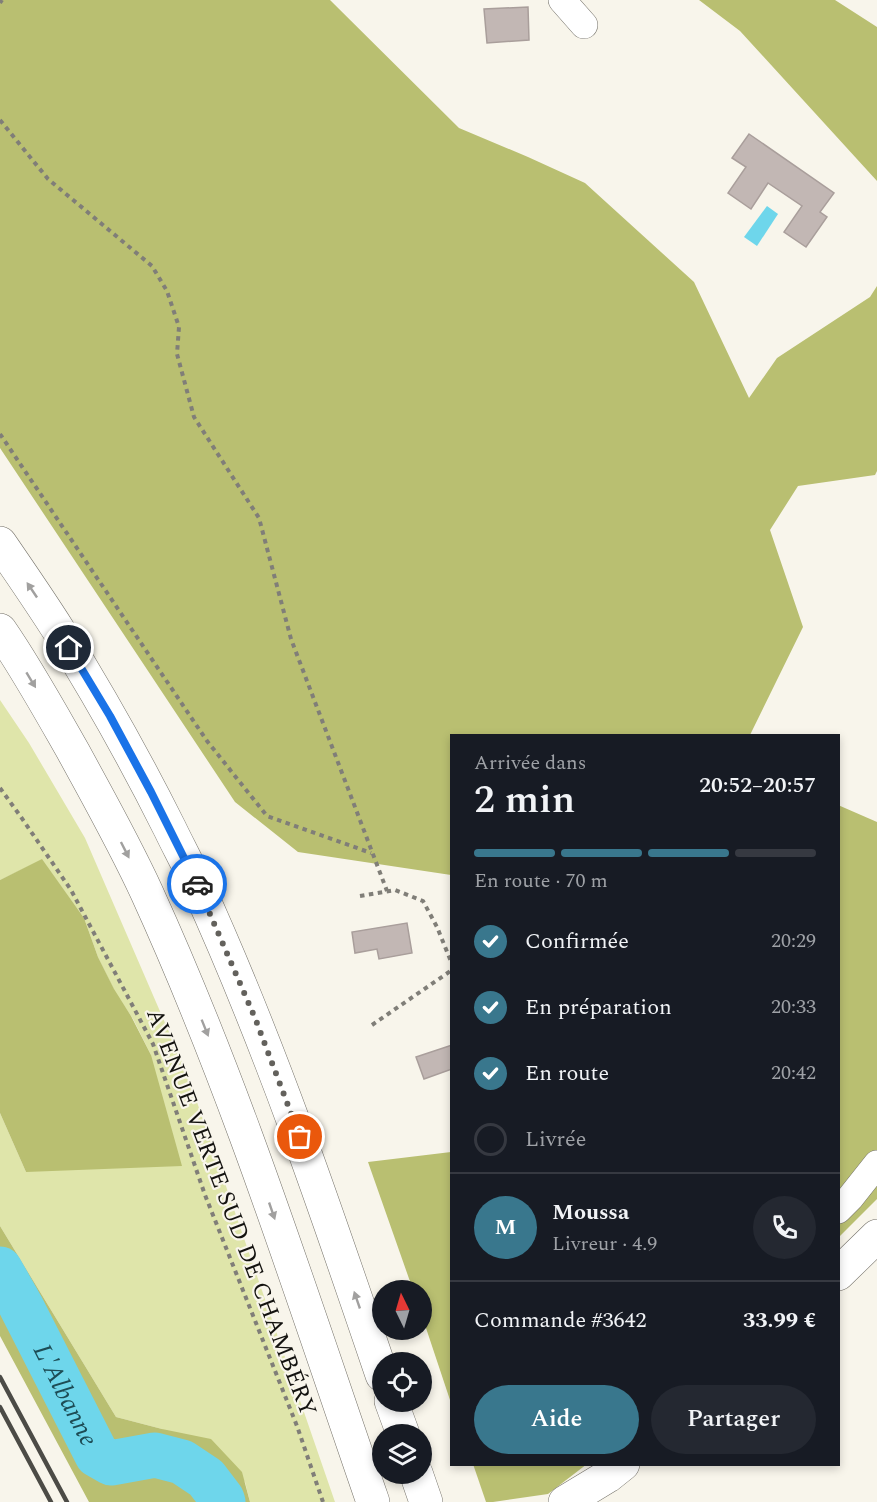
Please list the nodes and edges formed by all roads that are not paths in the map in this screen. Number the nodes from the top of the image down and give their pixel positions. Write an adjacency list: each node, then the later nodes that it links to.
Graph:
1 (562, 0): 2 (street)
2 (584, 25)
3 (0, 543): 9 (main road, one-way to 3)
4 (0, 630): 12 (main road, one-way to 12)
5 (877, 1164): 6 (street)
6 (840, 1208)
7 (877, 1236): 8 (main road)
8 (840, 1272)
9 (374, 1352)
10 (620, 1466): 14 (main road)
11 (420, 1484): 13 (main road)
12 (373, 1502)
13 (426, 1502)
14 (564, 1502)

